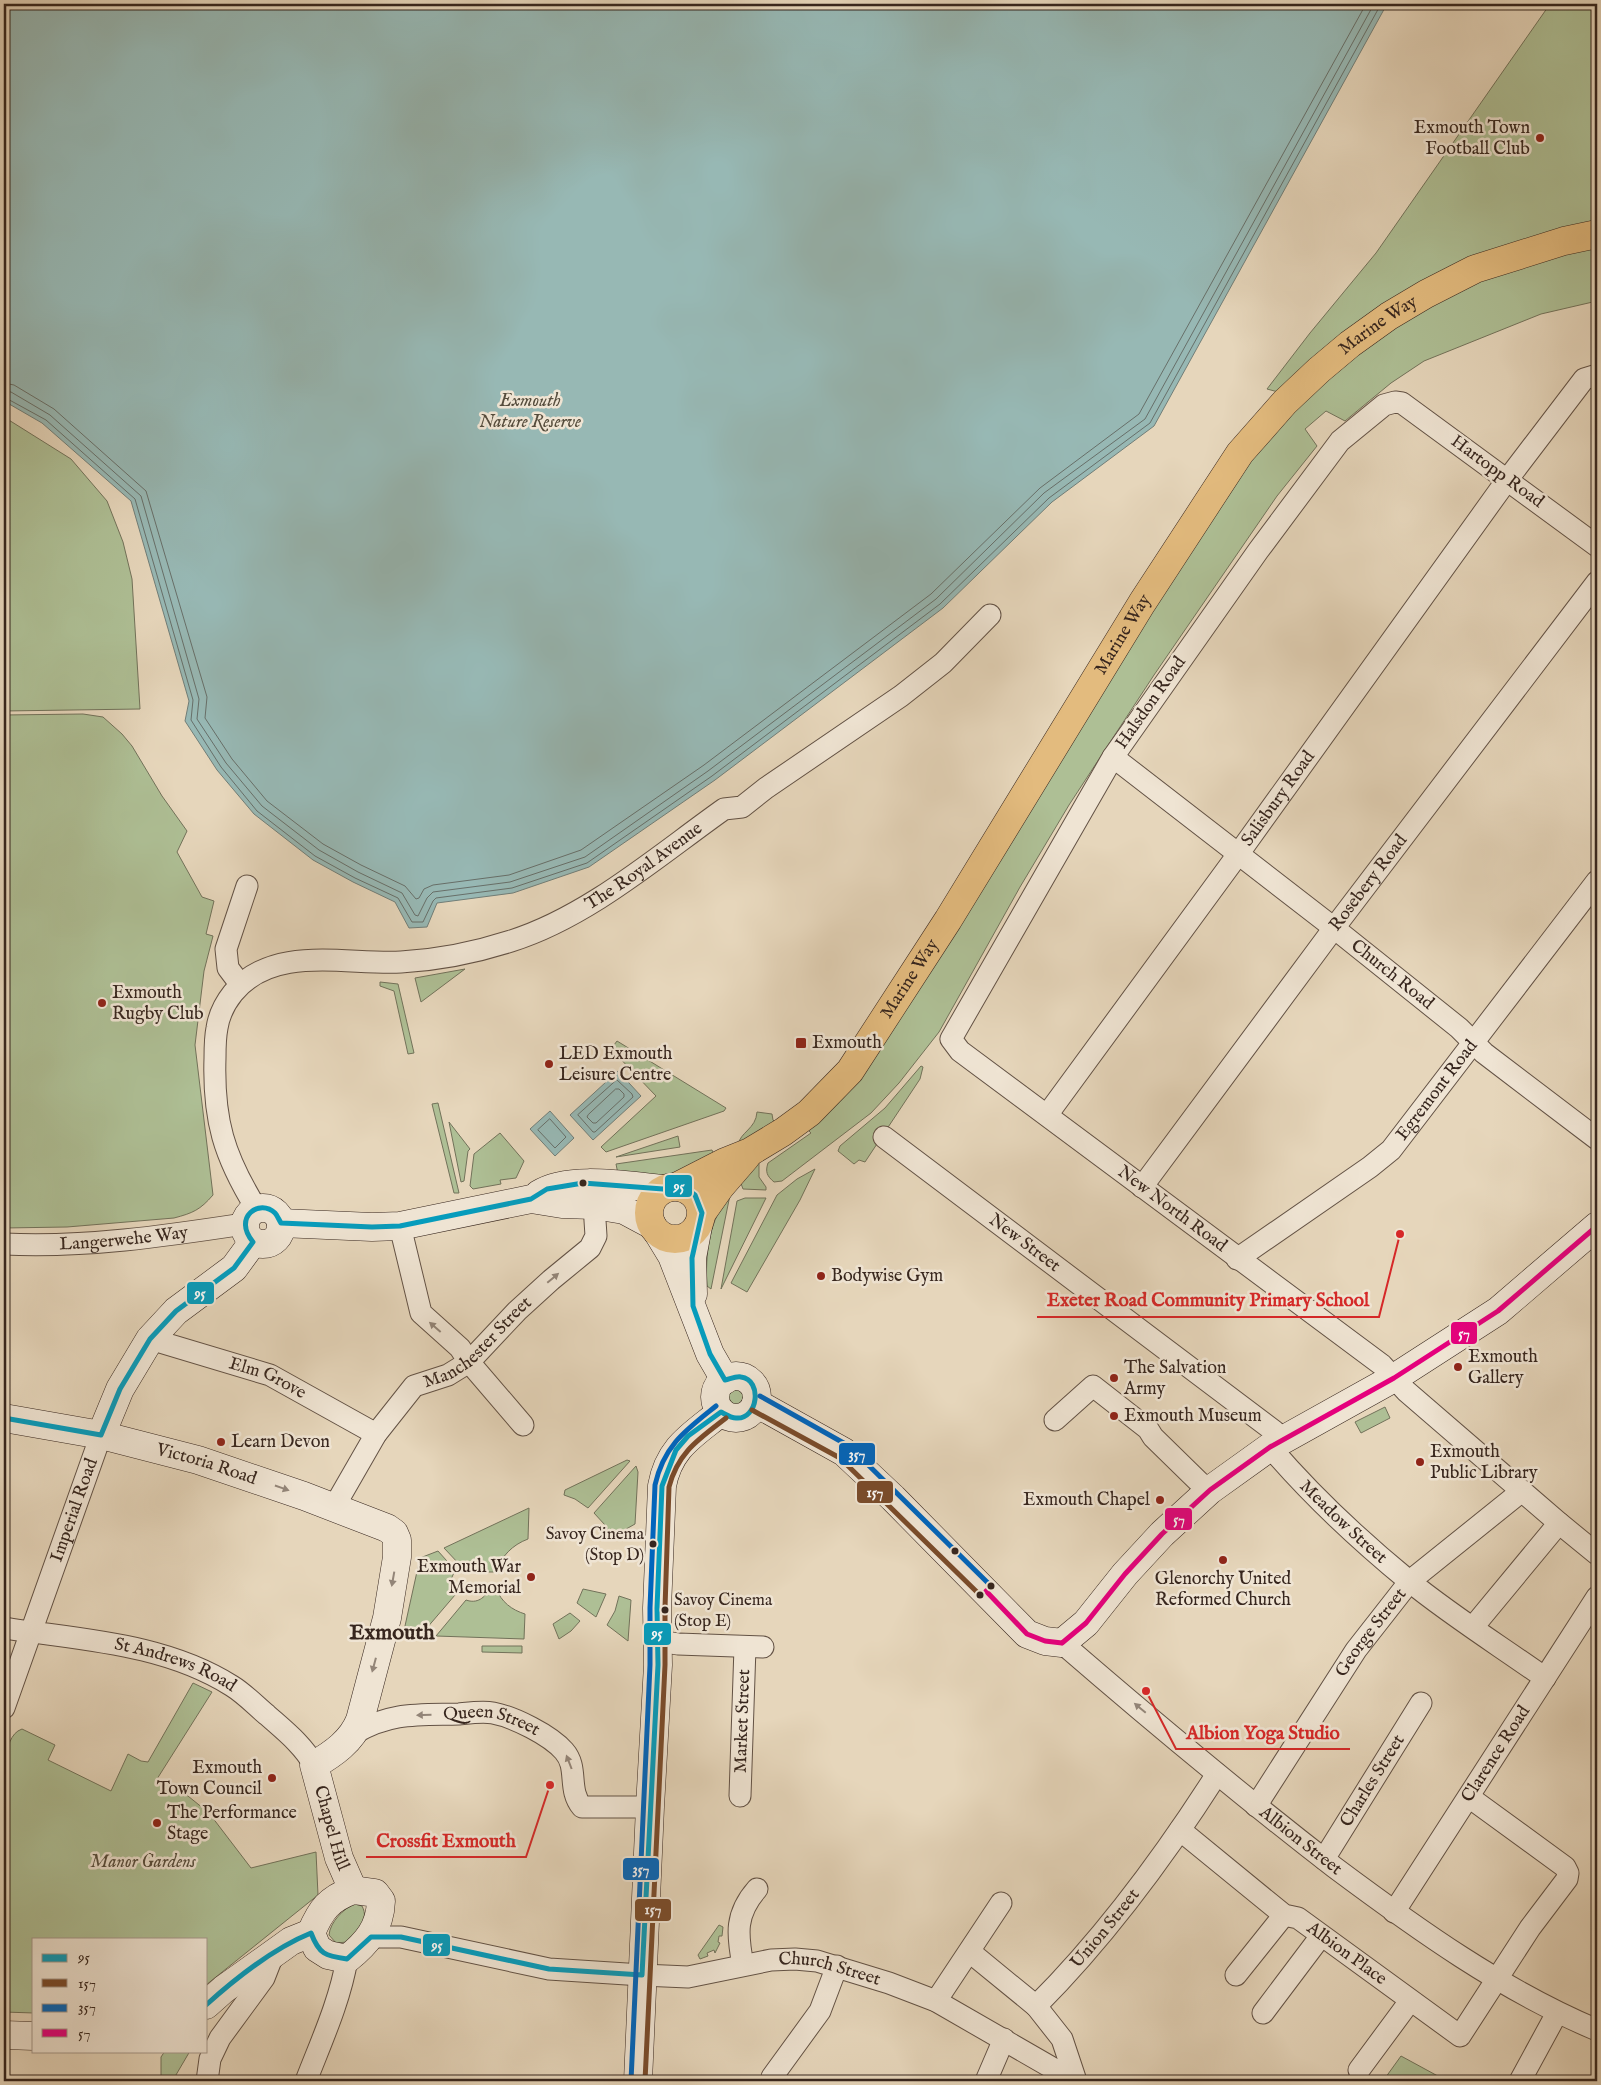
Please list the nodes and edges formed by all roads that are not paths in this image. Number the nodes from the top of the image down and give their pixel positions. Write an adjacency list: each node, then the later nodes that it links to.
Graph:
1 (1597, 234): 19 (highway, Marine Way)
2 (1597, 375): 4 (street, Salisbury Road)
3 (1395, 402): 4 (street, Hartopp Road); 8 (street, Halsdon Road)
4 (1507, 480): 5 (street, Hartopp Road); 9 (street, Salisbury Road)
5 (1597, 546)
6 (1597, 582): 12 (street, Rosebery Road)
7 (990, 615): 13 (street, The Royal Avenue)
8 (1113, 757): 9 (street, Church Road); 14 (street, Halsdon Road)
9 (1239, 853): 12 (street, Church Road); 16 (street, Salisbury Road)
10 (1597, 881): 15 (street, Egremont Road)
11 (247, 886): 13 (street)
12 (1334, 928): 15 (street, Church Road); 21 (street, Rosebery Road)
13 (240, 984): 25 (street, The Royal Avenue)
14 (952, 1039): 16 (street, New North Road)
15 (1473, 1042): 18 (street, Church Road); 30 (street, Egremont Road)
16 (1047, 1116): 21 (street, New North Road)
17 (884, 1137): 43 (street, New Street)
18 (1597, 1139)
19 (750, 1152): 20 (highway, Marine Way); 24 (highway, Marine Way)
20 (671, 1187): 22 (street); 24 (highway); 27 (highway)
21 (1142, 1187): 30 (street, New North Road)
22 (531, 1199): 23 (street); 26 (street)
23 (594, 1205): 27 (street); 33 (street, Manchester Street, one-way to 23)
24 (700, 1220): 27 (highway); 31 (street)
25 (251, 1225): 26 (street); 29 (street, Langerwehe Way); 32 (street, Imperial Road)
26 (400, 1226): 33 (street, one-way to 26)
27 (655, 1229): 31 (street)
28 (1594, 1234): 34 (street)
29 (4, 1244)
30 (1237, 1259): 34 (street, New North Road)
31 (693, 1306): 35 (street)
32 (150, 1340): 41 (street, Elm Grove); 42 (street, Imperial Road)
33 (469, 1362): 40 (street); 41 (street, Manchester Street)
34 (1394, 1378): 43 (street); 45 (street, New North Road)
35 (724, 1380): 36 (street); 37 (street)
36 (756, 1403): 37 (street); 55 (street)
37 (721, 1412): 54 (street)
38 (4, 1418): 42 (street, Victoria Road)
39 (1056, 1420): 44 (street)
40 (523, 1425)
41 (376, 1434): 46 (street, Manchester Street)
42 (101, 1435): 46 (street, Victoria Road, one-way to 46); 53 (street, Imperial Road)
43 (1276, 1444): 44 (street); 49 (street, Meadow Street)
44 (1210, 1490): 55 (street)
45 (1522, 1491): 47 (street, New North Road); 49 (street, George Street)
46 (334, 1507): 59 (street, Victoria Road, one-way to 59)
47 (1559, 1523): 48 (street, New North Road); 51 (street)
48 (1597, 1554)
49 (1410, 1582): 51 (street, Meadow Street); 64 (street, George Street)
50 (1597, 1597): 56 (street, Clarence Road)
51 (1474, 1627): 56 (street, Meadow Street)
52 (4, 1628): 53 (street, St Andrews Road)
53 (31, 1633): 58 (street, Imperial Road); 60 (street, St Andrews Road)
54 (658, 1641): 62 (street, Market Street); 65 (street)
55 (1062, 1643): 61 (street, Albion Street, one-way to 55)
56 (1545, 1678): 63 (street, Clarence Road)
57 (1421, 1702): 67 (street, Charles Street)
58 (4, 1708)
59 (355, 1733): 60 (street); 65 (street, Queen Street, one-way to 59)
60 (314, 1765): 69 (street, Chapel Hill)
61 (1217, 1774): 64 (street, Albion Street); 66 (street, Union Street)
62 (740, 1796)
63 (1469, 1797): 71 (street, Clarence Road); 83 (street)
64 (1256, 1806): 67 (street, Albion Street)
65 (650, 1807): 81 (street)
66 (1180, 1830): 72 (street, Albion Place); 87 (street, Union Street)
67 (1324, 1859): 71 (street, Albion Street)
68 (757, 1889): 79 (street)
69 (354, 1890): 73 (street, Chapel Hill); 75 (street, Chapel Hill)
70 (1001, 1902): 76 (street)
71 (1394, 1912): 83 (street, Albion Street)
72 (1284, 1914): 74 (street, Albion Place); 82 (street)
73 (311, 1933): 77 (street); 78 (street)
74 (1321, 1936): 86 (street, Albion Place); 88 (street)
75 (371, 1937): 78 (street, Chapel Hill); 81 (street, Church Street)
76 (970, 1952): 84 (street); 87 (street)
77 (273, 1955): 85 (street); 95 (street)
78 (347, 1959): 96 (street)
79 (743, 1965): 80 (street, Church Street); 81 (street, Church Street)
80 (837, 1966): 84 (street, Church Street); 98 (street)
81 (642, 1975): 97 (street)
82 (1236, 1975)
83 (1495, 1979): 86 (street, Albion Place); 89 (street, Albion Street)
84 (936, 2001): 93 (street, Church Street)
85 (208, 2002)
86 (1410, 2002): 94 (street)
87 (1036, 2006): 100 (street)
88 (1263, 2012)
89 (1557, 2013): 90 (street, Albion Street); 101 (street)
90 (1597, 2030)
91 (4, 2035): 92 (street)
92 (32, 2036)
93 (1004, 2039): 99 (street); 100 (street, Church Street)
94 (1358, 2070)
95 (207, 2081)
96 (306, 2081)
97 (638, 2081)
98 (773, 2081)
99 (986, 2081)
100 (1076, 2081)
101 (1520, 2081)

